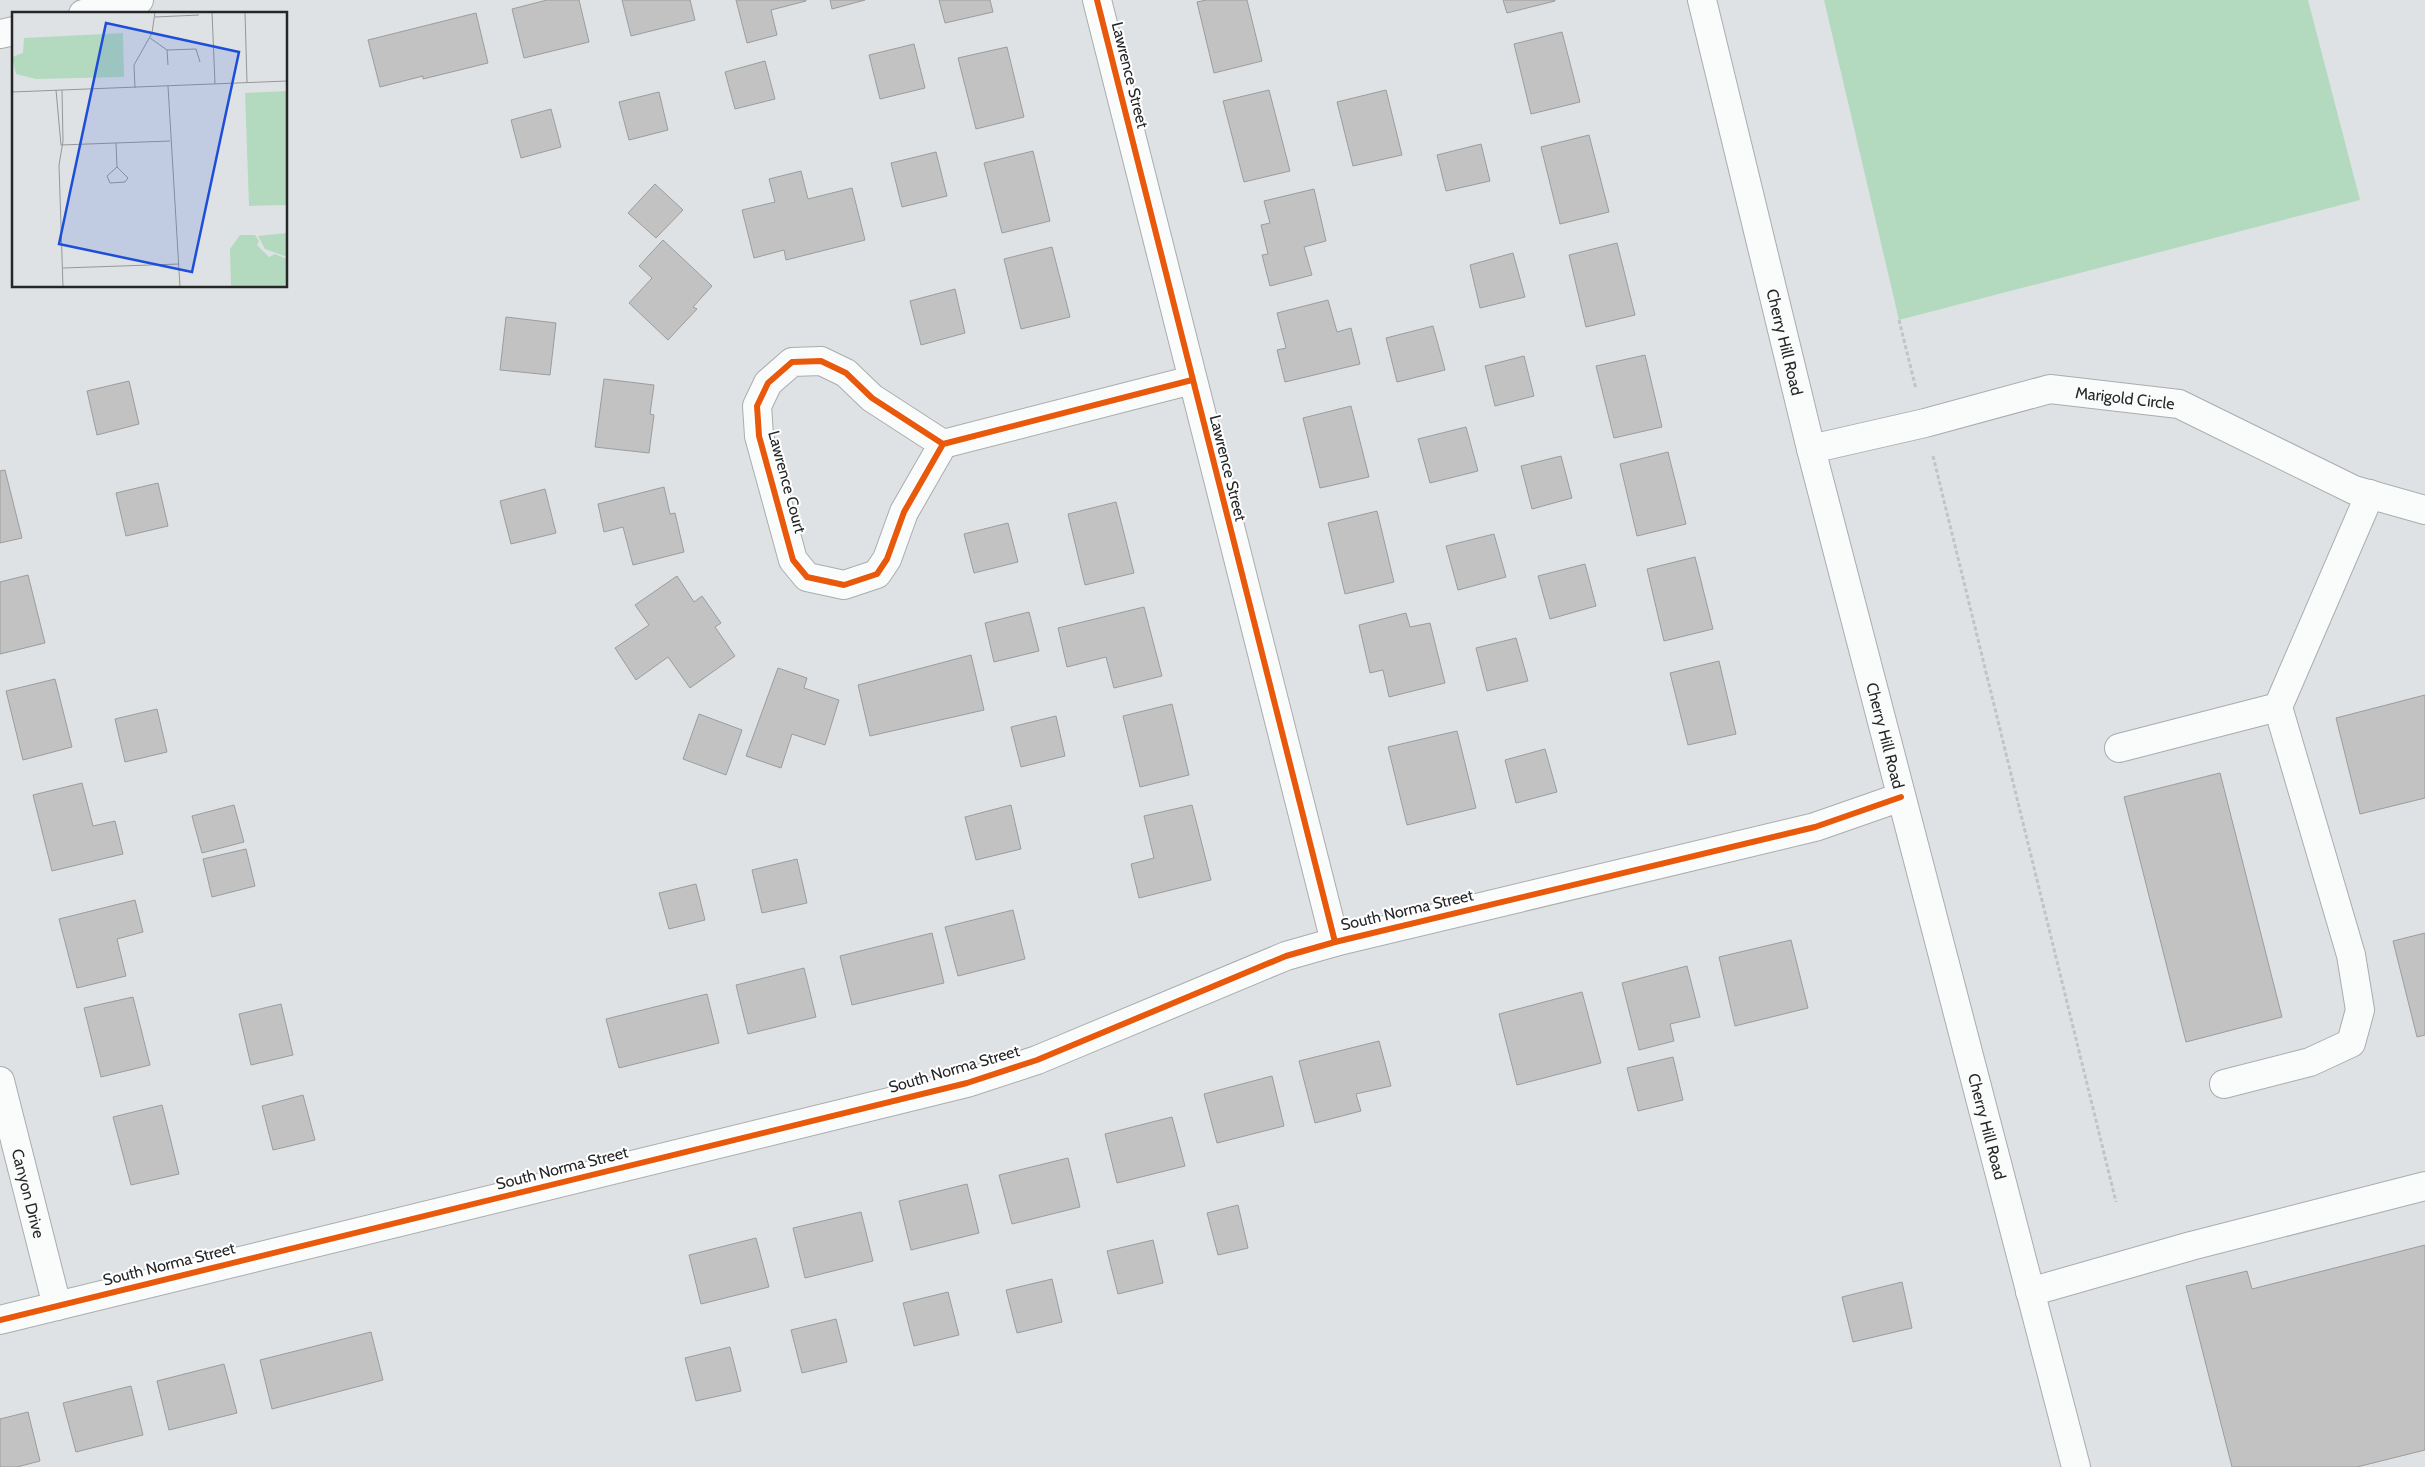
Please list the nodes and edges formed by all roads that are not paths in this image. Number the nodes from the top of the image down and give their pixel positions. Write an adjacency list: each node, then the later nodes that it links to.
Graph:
1 (139, 0): 4 (street)
2 (1097, 0): 5 (street, Lawrence Street)
3 (1702, 0): 7 (street, Cherry Hill Road)
4 (91, 12)
5 (1192, 380): 6 (street); 13 (street, Lawrence Street)
6 (943, 444): 6 (street, Lawrence Court)
7 (1811, 449): 8 (street, Marigold Circle); 12 (street, Cherry Hill Road)
8 (2370, 494): 9 (street, Marigold Circle); 10 (street)
9 (2425, 510)
10 (2278, 707): 11 (street); 15 (street)
11 (2119, 748)
12 (1901, 797): 13 (street, South Norma Street); 17 (street, Cherry Hill Road)
13 (1335, 942): 18 (street, South Norma Street)
14 (0, 1081): 18 (street, Canyon Drive)
15 (2224, 1084)
16 (2425, 1186): 17 (street)
17 (2030, 1292): 20 (street, Cherry Hill Road)
18 (57, 1306): 19 (street, South Norma Street)
19 (0, 1320)
20 (2076, 1467)

